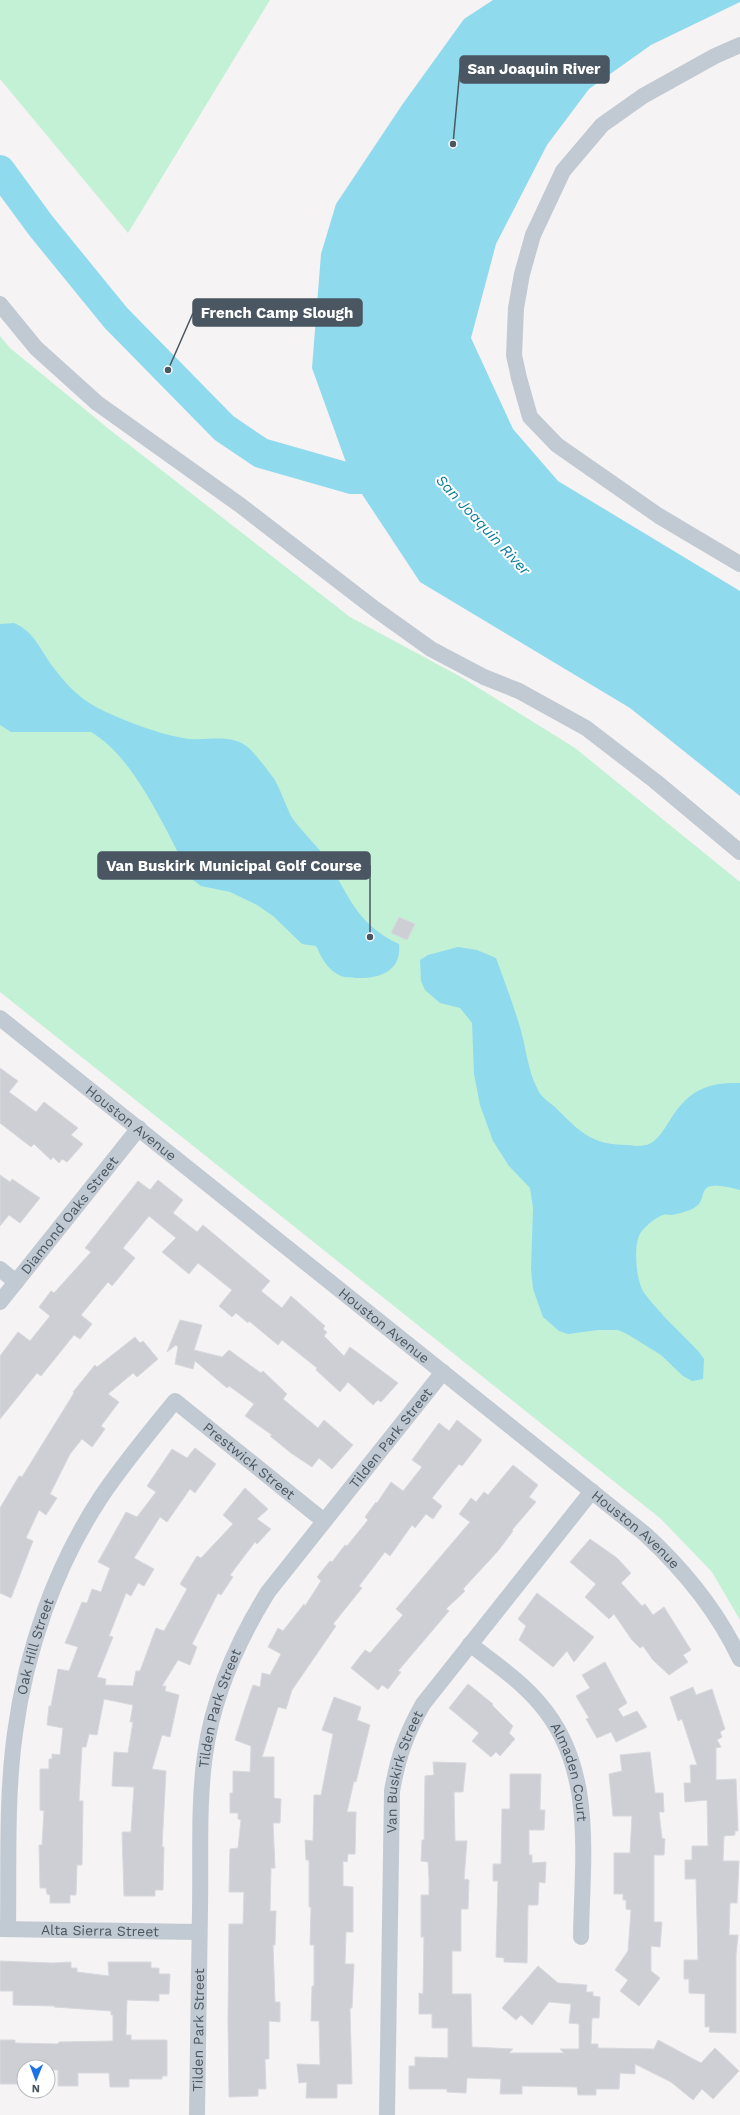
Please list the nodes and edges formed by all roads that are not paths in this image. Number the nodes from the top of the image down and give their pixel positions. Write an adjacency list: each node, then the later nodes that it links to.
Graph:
1 (740, 44): 3 (street)
2 (0, 304): 4 (street)
3 (740, 564)
4 (740, 852)
5 (0, 1018): 6 (street, Houston Avenue)
6 (139, 1128): 8 (street, Diamond Oaks Street); 10 (street, Houston Avenue)
7 (0, 1269): 8 (street)
8 (16, 1282): 9 (street, Diamond Oaks Street)
9 (0, 1302)
10 (443, 1372): 12 (street, Houston Avenue); 13 (street, Tilden Park Street)
11 (174, 1401): 13 (street, Prestwick Street); 16 (street, Oak Hill Street)
12 (592, 1491): 14 (street, Van Buskirk Street); 15 (street, Houston Avenue)
13 (324, 1521): 17 (street, Tilden Park Street)
14 (470, 1644): 18 (street, Almaden Court); 20 (street, Van Buskirk Street)
15 (740, 1658)
16 (4, 1929): 17 (street, Alta Sierra Street)
17 (200, 1932): 19 (street, Tilden Park Street)
18 (581, 1938)
19 (197, 2115)
20 (387, 2115)

